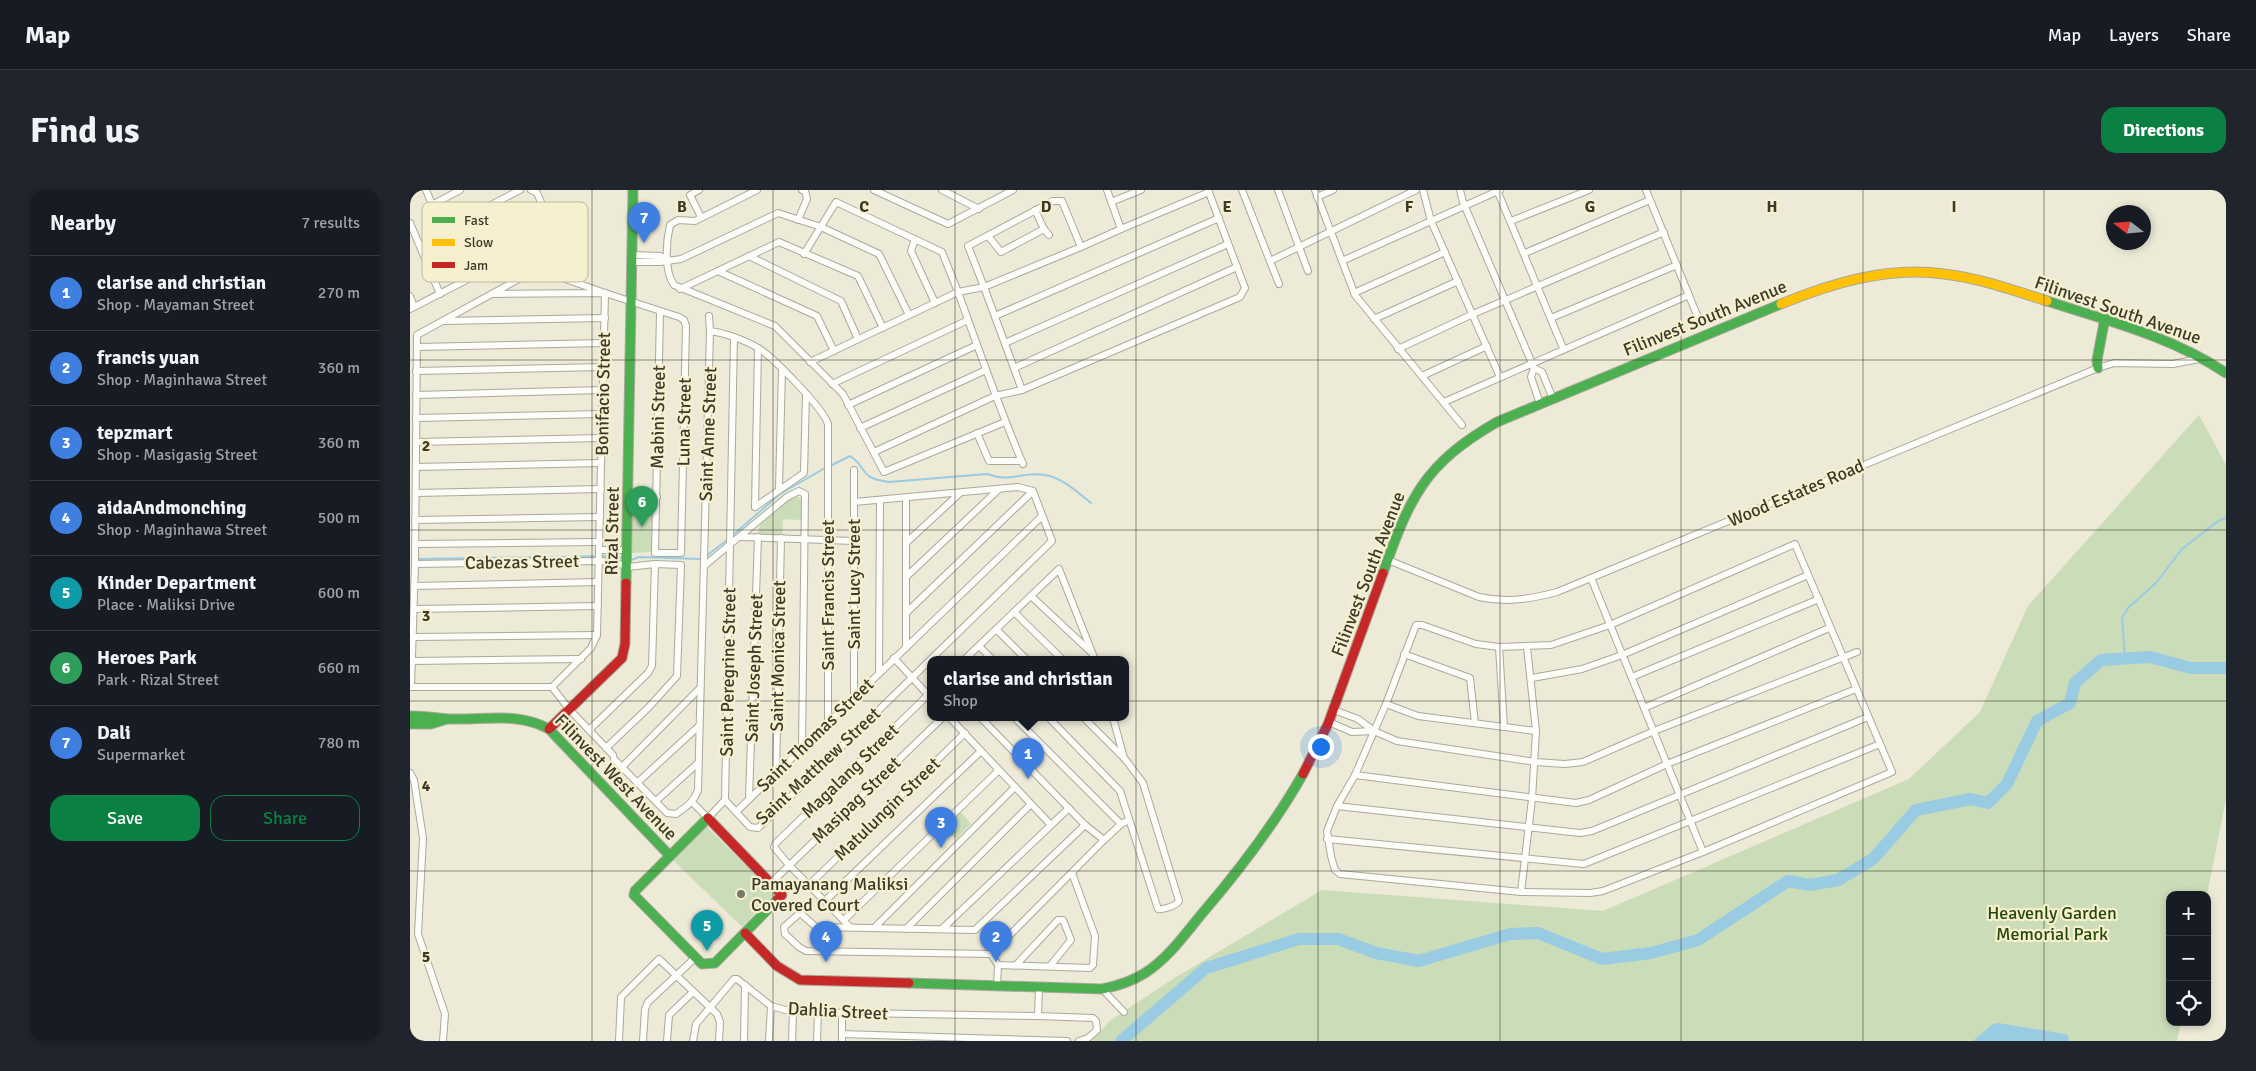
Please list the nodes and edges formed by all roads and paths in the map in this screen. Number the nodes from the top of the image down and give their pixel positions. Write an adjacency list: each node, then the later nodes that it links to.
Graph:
1 (426, 190): 26 (street)
2 (460, 190): 27 (street)
3 (520, 190): 28 (street)
4 (532, 190): 29 (street)
5 (633, 190): 56 (street, Rizal Street)
6 (699, 190): 34 (street)
7 (757, 190): 34 (street)
8 (802, 190): 36 (street)
9 (874, 190): 32 (street)
10 (942, 190): 32 (street)
11 (1011, 190): 32 (street)
12 (1107, 190): 30 (street)
13 (1141, 190): 30 (street)
14 (1242, 190): 58 (street)
15 (1278, 190): 49 (street)
16 (1333, 190): 24 (street)
17 (1416, 190): 43 (street)
18 (1423, 190): 37 (street)
19 (1460, 190): 31 (street)
20 (1498, 190): 31 (street); 38 (street)
21 (1589, 190): 38 (street)
22 (1646, 190): 25 (street)
23 (1209, 191): 35 (street); 42 (street)
24 (1316, 193): 43 (street)
25 (1650, 200): 44 (street); 53 (street)
26 (431, 202)
27 (438, 202)
28 (497, 202)
29 (541, 202)
30 (1112, 202): 42 (street)
31 (1464, 206): 37 (street); 80 (street)
32 (979, 209)
33 (1034, 210): 41 (street); 46 (street); 50 (street)
34 (701, 217): 57 (street)
35 (1219, 218): 48 (street); 88 (street)
36 (798, 220): 40 (street); 57 (street)
37 (1431, 221): 52 (street); 59 (street)
38 (1511, 221): 53 (street)
39 (410, 223): 51 (street)
40 (821, 227): 47 (street); 54 (street); 86 (street)
41 (1044, 229): 45 (street); 46 (street)
42 (1121, 229): 50 (street)
43 (1331, 231): 49 (street); 59 (street)
44 (1664, 232): 60 (street); 70 (street)
45 (1049, 235)
46 (988, 236): 71 (street)
47 (915, 239): 73 (street); 82 (street)
48 (1228, 244): 61 (street); 100 (street)
49 (1299, 246): 58 (street); 63 (street)
50 (1081, 247): 71 (street)
51 (422, 251)
52 (1445, 252): 68 (street); 74 (street)
53 (1524, 253): 70 (street)
54 (804, 254): 55 (street); 96 (street)
55 (749, 256): 62 (street); 99 (street)
56 (632, 259): 57 (street); 81 (street, Rizal Street)
57 (668, 260): 72 (street)
58 (1270, 261): 69 (street)
59 (1342, 261): 74 (street)
60 (1677, 266): 78 (street); 90 (street)
61 (1237, 267): 113 (street); 123 (street)
62 (718, 271): 72 (street); 108 (street)
63 (1308, 271)
64 (435, 282): 75 (street)
65 (464, 282): 75 (street)
66 (514, 282): 76 (street, Luna Street)
67 (572, 282): 77 (street, Luna Street)
68 (1458, 282): 85 (street); 92 (street)
69 (1279, 284)
70 (1538, 286): 80 (street); 90 (street)
71 (984, 287): 73 (street); 88 (street)
72 (680, 289): 110 (street)
73 (958, 292): 82 (street); 93 (street)
74 (1354, 293): 92 (street)
75 (440, 294): 83 (street)
76 (492, 294): 77 (street); 95 (street, Luna Street)
77 (605, 294): 81 (street, Luna Street); 89 (street, Bonifacio Street)
78 (1689, 295): 94 (street); 107 (street)
79 (410, 296): 83 (street)
80 (1506, 300): 85 (street); 111 (street)
81 (631, 303): 84 (street, Luna Street); 149 (street, Rizal Street)
82 (935, 303): 86 (street)
83 (412, 308)
84 (660, 312): 150 (street, Mabini Street); 167 (street, Luna Street)
85 (1473, 314): 103 (street); 106 (street)
86 (909, 315): 96 (street)
87 (709, 316): 97 (street, Saint Anne Street)
88 (995, 316): 100 (street)
89 (605, 318): 95 (street); 101 (street, Bonifacio Street)
90 (1551, 318): 107 (street)
91 (2105, 318): 109 (street, Filinvest South Avenue); 114 (street); 127 (street, Filinvest South Avenue)
92 (1374, 319): 106 (street)
93 (968, 320): 102 (street); 121 (street)
94 (1698, 320)
95 (441, 322): 104 (street, Luna Street)
96 (883, 328): 99 (street)
97 (710, 331): 98 (street, Saint Francis Street); 173 (street, Saint Anne Street)
98 (734, 338): 105 (street, Saint Francis Street); 164 (street, Saint Peregrine Street)
99 (858, 339): 108 (street)
100 (1005, 342): 113 (street)
101 (604, 343): 104 (street); 112 (street, Bonifacio Street)
102 (977, 345): 117 (street); 130 (street)
103 (1488, 346): 119 (street); 120 (street)
104 (417, 347): 115 (street)
105 (758, 348): 116 (street, Saint Francis Street); 143 (street)
106 (1398, 348): 119 (street)
107 (1564, 348): 111 (street)
108 (834, 351): 110 (street)
109 (2205, 358): 114 (street, Wood Estates Road); 118 (street, Filinvest South Avenue)
110 (810, 362): 121 (street)
111 (1533, 365): 120 (street); 127 (street); 129 (street)
112 (604, 367): 115 (street); 122 (street, Bonifacio Street)
113 (1014, 368): 123 (street)
114 (2098, 368): 176 (street, Wood Estates Road)
115 (416, 370): 125 (street)
116 (782, 370): 124 (street, Saint Francis Street); 143 (street)
117 (986, 370): 126 (street); 135 (street)
118 (2226, 373)
119 (1422, 376): 128 (street)
120 (1500, 376): 128 (street)
121 (832, 384): 130 (street)
122 (603, 390): 125 (street); 131 (street, Bonifacio Street)
123 (1022, 390): 126 (street)
124 (806, 394): 143 (street); 161 (street, Saint Francis Street)
125 (416, 395): 132 (street)
126 (995, 396): 133 (street); 139 (street)
127 (1552, 399): 129 (street, Filinvest South Avenue)
128 (1444, 402): 134 (street)
129 (1540, 404): 170 (street, Filinvest South Avenue)
130 (848, 405): 135 (street)
131 (602, 414): 132 (street); 137 (street, Bonifacio Street)
132 (416, 418): 138 (street)
133 (1004, 422): 136 (street); 136 (street)
134 (1462, 425)
135 (860, 428): 139 (street)
136 (977, 433): 139 (street)
137 (602, 438): 138 (street); 140 (street, Bonifacio Street)
138 (416, 442): 141 (street)
139 (874, 452)
140 (601, 463): 141 (street); 144 (street, Bonifacio Street)
141 (416, 467): 148 (street)
142 (854, 470): 153 (street, Saint Lucy Street)
143 (779, 488)
144 (601, 489): 148 (street); 155 (street, Bonifacio Street)
145 (999, 489): 146 (street); 147 (street); 175 (street)
146 (1032, 491): 154 (street); 184 (street)
147 (960, 492): 151 (street); 165 (street)
148 (416, 493): 156 (street)
149 (629, 496): 150 (street); 169 (street, Rizal Street)
150 (657, 497): 167 (street, Mabini Street)
151 (906, 498): 152 (street); 165 (street)
152 (880, 500): 153 (street); 209 (street)
153 (854, 502): 162 (street, Saint Lucy Street)
154 (1042, 516): 193 (street, Saint Thomas Street); 197 (street)
155 (600, 517): 156 (street); 163 (street, Bonifacio Street)
156 (415, 520): 166 (street)
157 (741, 537): 158 (street); 160 (street); 164 (street)
158 (758, 537): 159 (street); 261 (street, Saint Joseph Street)
159 (781, 538): 160 (street); 256 (street, Saint Monica Street)
160 (805, 539): 161 (street); 247 (street)
161 (828, 540): 162 (street); 233 (street, Saint Francis Street)
162 (854, 541): 217 (street, Saint Lucy Street)
163 (599, 542): 166 (street); 168 (street, Bonifacio Street)
164 (731, 543): 173 (street); 263 (street, Saint Peregrine Street)
165 (906, 543): 175 (street)
166 (415, 544): 171 (street)
167 (655, 553)
168 (599, 555): 169 (street, Cabezas Street); 169 (street, Cabezas Street); 171 (street, Cabezas Street); 177 (street, Bonifacio Street)
169 (628, 559): 172 (street); 221 (street, Rizal Street)
170 (1388, 560): 176 (street, Wood Estates Road); 222 (street, Filinvest South Avenue)
171 (415, 561): 178 (street)
172 (655, 564): 240 (street); 246 (street)
173 (704, 564): 214 (street, Saint Anne Street)
174 (1808, 575): 180 (street); 185 (street); 196 (street)
175 (906, 577): 184 (street)
176 (1591, 578): 185 (street)
177 (598, 582): 178 (street); 181 (street, Bonifacio Street)
178 (414, 586): 182 (street)
179 (1031, 596): 183 (street); 202 (street); 203 (street)
180 (1819, 599): 186 (street); 211 (street)
181 (598, 606): 182 (street); 188 (street, Bonifacio Street)
182 (414, 609): 189 (street)
183 (1014, 612): 187 (street); 201 (street)
184 (906, 613): 193 (street)
185 (1610, 626): 192 (street); 196 (street)
186 (1829, 628): 205 (street); 220 (street)
187 (996, 629): 190 (street); 200 (street)
188 (597, 635): 189 (street); 206 (street)
189 (413, 637): 207 (street)
190 (979, 646): 198 (street); 199 (street)
191 (1499, 647): 192 (street); 195 (street); 238 (street)
192 (1527, 647): 212 (street)
193 (906, 648): 204 (street, Saint Thomas Street)
194 (1857, 652): 205 (street)
195 (1404, 654): 219 (street); 236 (street)
196 (1622, 655): 211 (street); 212 (street)
197 (934, 656)
198 (968, 656)
199 (989, 656)
200 (1023, 656)
201 (1059, 656)
202 (1093, 656)
203 (1094, 656)
204 (894, 658): 209 (street, Saint Thomas Street); 210 (street)
205 (1842, 658): 215 (street); 243 (street)
206 (581, 659): 207 (street); 213 (street)
207 (412, 662): 213 (street)
208 (927, 662): 210 (street)
209 (879, 673): 217 (street, Saint Thomas Street)
210 (912, 677): 216 (street); 269 (street, Saint Matthew Street)
211 (1632, 677): 220 (street)
212 (1532, 678): 242 (street)
213 (552, 687): 221 (street)
214 (700, 688): 237 (street, Saint Anne Street); 253 (street)
215 (1856, 689): 224 (street); 252 (street)
216 (927, 692)
217 (854, 697): 233 (street, Saint Thomas Street)
218 (927, 698): 282 (street, Magalang Street)
219 (1386, 704): 236 (street); 241 (street)
220 (1644, 708): 243 (street)
221 (569, 709): 239 (street, Rizal Street); 240 (street)
222 (1334, 710): 234 (street, Filinvest South Avenue); 241 (street)
223 (410, 716): 225 (street, Filinvest West Avenue)
224 (1868, 717): 245 (street); 260 (street)
225 (448, 719): 235 (street, Filinvest West Avenue); 239 (street, Filinvest West Avenue)
226 (939, 721): 282 (street, Masipag Street)
227 (953, 721): 244 (street)
228 (984, 721): 268 (street)
229 (1018, 721): 273 (street)
230 (1052, 721): 271 (street)
231 (1087, 721): 249 (street)
232 (1115, 721): 249 (street)
233 (828, 722): 247 (street, Saint Thomas Street)
234 (1329, 722): 241 (street); 303 (street, Filinvest South Avenue)
235 (410, 724)
236 (1475, 724): 238 (street)
237 (699, 726): 251 (street, Saint Anne Street); 258 (street)
238 (1504, 727): 242 (street)
239 (549, 729): 280 (street, Filinvest West Avenue)
240 (589, 730): 246 (street)
241 (1374, 731): 250 (street); 257 (street)
242 (1536, 731): 250 (street)
243 (1654, 731): 250 (street); 252 (street)
244 (965, 733): 248 (street); 285 (street, Matulungin Street)
245 (1880, 744): 272 (street); 279 (street)
246 (606, 748): 253 (street)
247 (802, 748): 256 (street, Saint Thomas Street)
248 (981, 751): 254 (street); 287 (street)
249 (1124, 759): 271 (street)
250 (1535, 762): 262 (street)
251 (698, 763): 264 (street); 265 (street, Saint Anne Street)
252 (1667, 764): 260 (street); 262 (street)
253 (622, 767): 258 (street)
254 (998, 770): 259 (street); 288 (street)
255 (410, 773): 313 (street)
256 (776, 773): 261 (street, Saint Thomas Street)
257 (1355, 775): 262 (street); 267 (street)
258 (638, 783): 264 (street)
259 (1015, 787): 266 (street); 290 (street)
260 (1679, 794): 272 (street); 276 (street)
261 (749, 798): 269 (street, Saint Thomas Street)
262 (1532, 799): 276 (street)
263 (725, 800): 269 (street, Saint Matthew Street); 270 (street)
264 (656, 801): 265 (street)
265 (692, 802): 270 (street)
266 (1031, 804): 274 (street); 291 (street)
267 (1337, 806): 276 (street); 277 (street)
268 (1069, 808): 274 (street); 275 (street)
269 (736, 812)
270 (708, 818): 280 (street); 284 (street)
271 (1128, 820): 273 (street)
272 (1690, 822): 279 (street); 281 (street)
273 (1120, 824): 278 (street)
274 (1051, 825): 292 (street)
275 (1085, 825): 278 (street); 292 (street)
276 (1529, 827): 281 (street)
277 (1327, 839): 281 (street); 286 (street)
278 (1104, 840): 283 (street)
279 (1703, 852): 286 (street)
280 (670, 856): 295 (street)
281 (1525, 859): 286 (street)
282 (789, 865): 284 (street, Masipag Street); 285 (street)
283 (1072, 874): 294 (street); 298 (street)
284 (770, 883): 293 (street)
285 (809, 885): 287 (street)
286 (1522, 892)
287 (825, 902): 288 (street)
288 (844, 920): 289 (street)
289 (850, 926): 290 (street); 294 (street)
290 (874, 928): 291 (street)
291 (906, 929): 292 (street)
292 (942, 929)
293 (745, 933): 295 (street); 301 (street, Filinvest South Avenue)
294 (991, 954): 296 (street)
295 (696, 958): 299 (street)
296 (998, 964): 297 (street); 301 (street)
297 (1016, 965): 298 (street); 298 (street)
298 (1050, 966)
299 (677, 974): 304 (street); 314 (street); 315 (street)
300 (745, 985): 305 (street); 306 (street, Dahlia Street); 319 (street)
301 (997, 986): 302 (street, Filinvest South Avenue)
302 (1039, 986): 303 (street, Filinvest South Avenue); 311 (street)
303 (1102, 989): 309 (street)
304 (693, 992): 305 (street); 316 (street)
305 (710, 1006): 317 (street); 318 (street)
306 (771, 1006): 307 (street, Dahlia Street); 320 (street)
307 (793, 1012): 308 (street, Dahlia Street); 321 (street)
308 (818, 1012): 310 (street, Dahlia Street); 322 (street)
309 (1124, 1012)
310 (842, 1013): 311 (street, Dahlia Street); 312 (street)
311 (1038, 1016): 324 (street, Dahlia Street)
312 (842, 1037): 323 (street)
313 (443, 1041)
314 (619, 1041)
315 (643, 1041)
316 (667, 1041)
317 (693, 1041)
318 (719, 1041)
319 (744, 1041)
320 (769, 1041)
321 (792, 1041)
322 (818, 1041)
323 (1067, 1041)
324 (1079, 1041)

